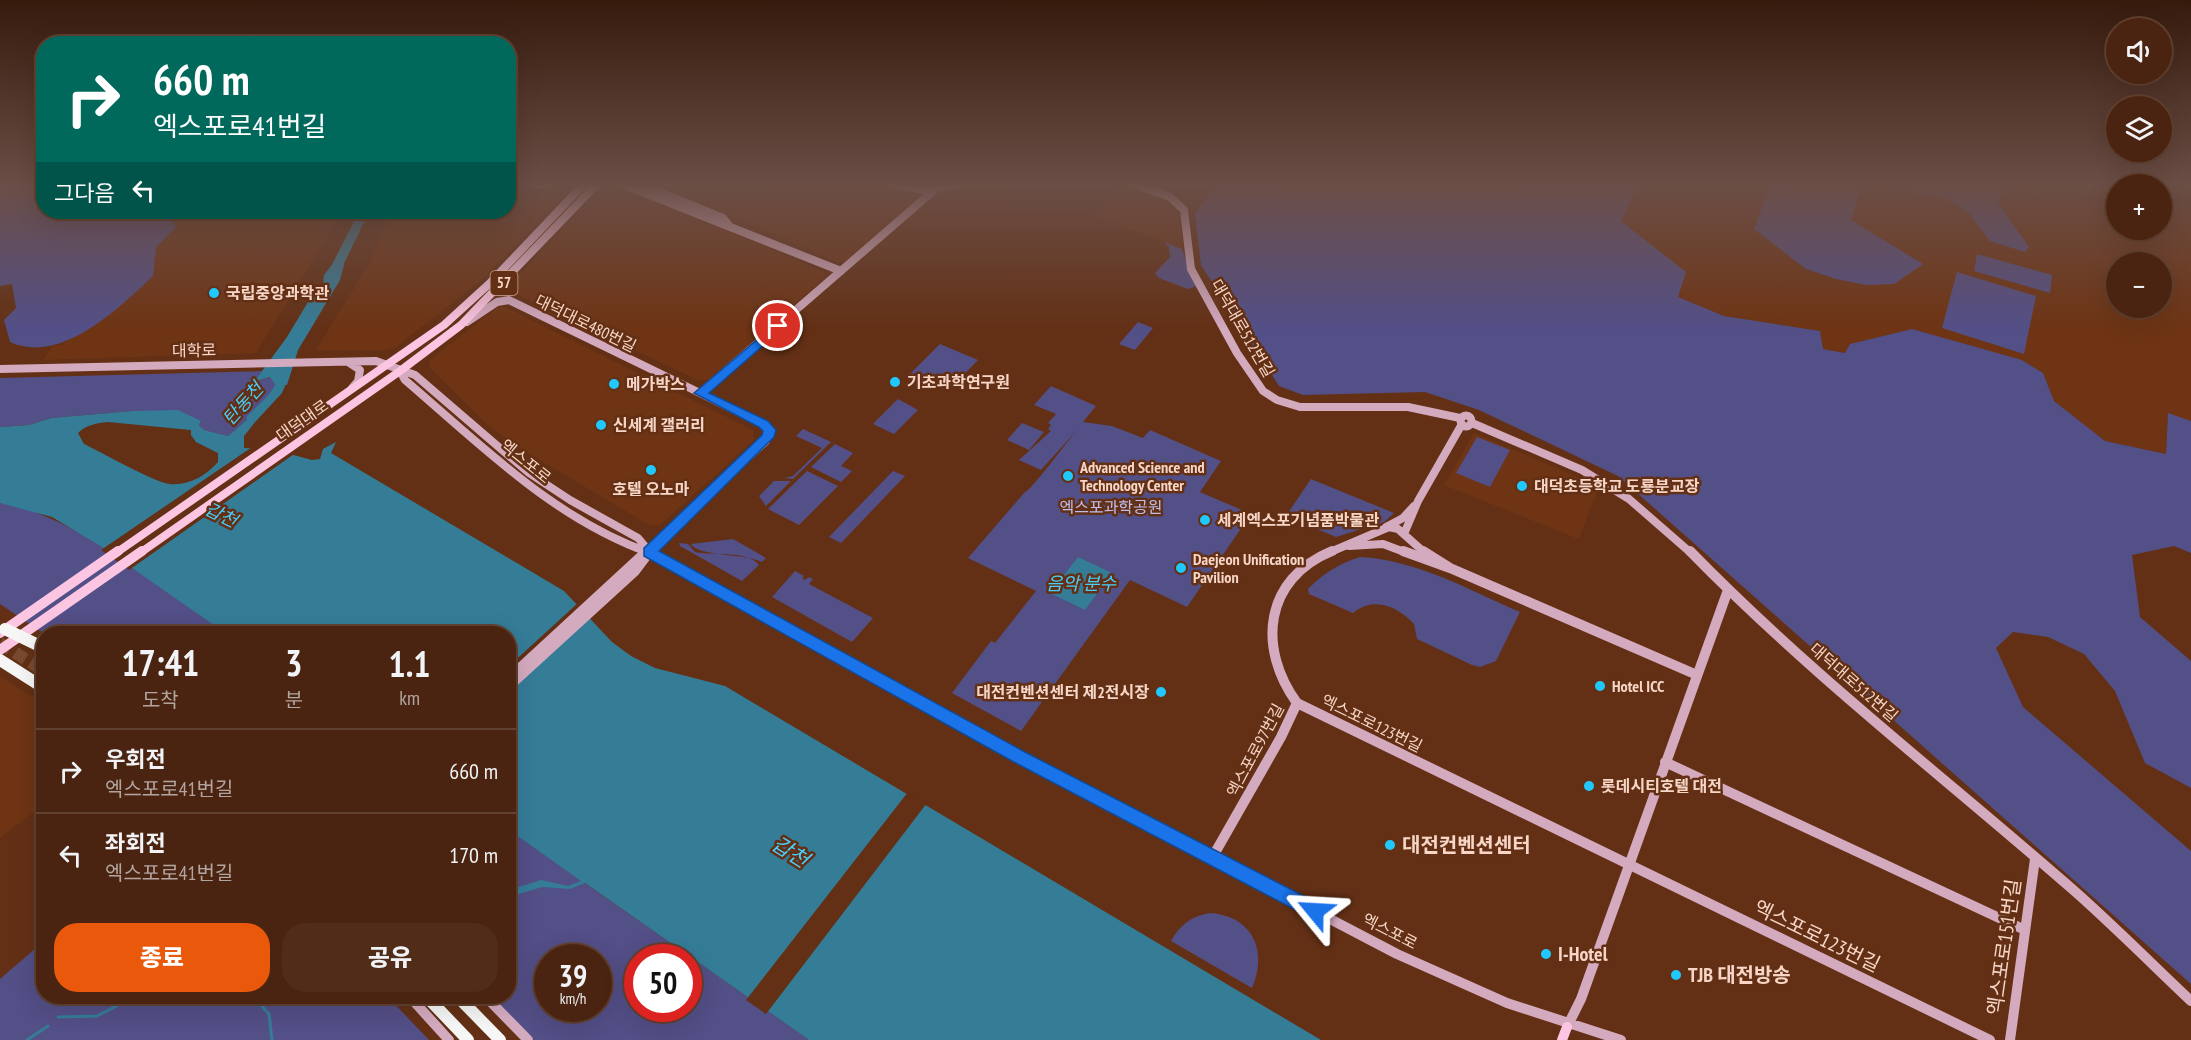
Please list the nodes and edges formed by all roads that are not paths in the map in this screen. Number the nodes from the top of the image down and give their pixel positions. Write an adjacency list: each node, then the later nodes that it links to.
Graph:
1 (537, 233): 9 (main road, 대덕대로 / 57)
2 (550, 233): 7 (main road, 대덕대로 / 57)
3 (747, 233): 6 (street)
4 (886, 233): 6 (street)
5 (1187, 233): 14 (street, 대덕대로512번길)
6 (841, 272): 13 (street)
7 (461, 325): 11 (main road, 대덕대로 / 57); 13 (street, 대덕대로480번길)
8 (330, 360): 9 (street, 대학로); 10 (street, 대학로); 12 (street)
9 (389, 365): 11 (street, 엑스포로); 12 (main road, 대덕대로 / 57)
10 (0, 369)
11 (400, 371): 20 (street, 엑스포로); 25 (main road, 대덕대로 / 57)
12 (351, 389): 24 (main road, 대덕대로 / 57)
13 (700, 393): 20 (street)
14 (1461, 421): 15 (street); 23 (street, 대덕대로512번길)
15 (1418, 501): 16 (street, 엑스포로97번길); 17 (street)
16 (1383, 528): 17 (street); 18 (street, 엑스포로97번길); 19 (street)
17 (1405, 536): 19 (street); 22 (street)
18 (1344, 546): 19 (street); 33 (street, 엑스포로97번길)
19 (1388, 546): 22 (street)
20 (649, 552): 21 (street); 35 (street, 엑스포로)
21 (632, 568): 29 (street); 31 (street)
22 (1450, 568): 30 (street)
23 (1728, 590): 30 (street); 36 (street, 대덕대로512번길)
24 (2, 629): 25 (highway)
25 (21, 636): 26 (highway); 27 (main road, 대덕대로 / 57)
26 (36, 644)
27 (0, 650)
28 (0, 660): 32 (highway)
29 (516, 671)
30 (1697, 675): 34 (street)
31 (516, 679)
32 (36, 683)
33 (1297, 703): 35 (street, 엑스포로97번길); 37 (street, 엑스포로123번길)
34 (1665, 762): 37 (street); 38 (street)
35 (1212, 858): 44 (street, 엑스포로)
36 (2035, 859): 38 (street, 엑스포로151번길); 39 (street, 대덕대로512번길)
37 (1628, 862): 44 (street); 51 (street, 엑스포로123번길)
38 (2025, 930): 52 (street, 엑스포로151번길)
39 (2191, 1001)
40 (416, 1004): 45 (street)
41 (434, 1004): 46 (highway)
42 (465, 1004): 47 (highway)
43 (493, 1004): 48 (street)
44 (1568, 1027): 49 (main road); 50 (street, 엑스포로)
45 (449, 1040)
46 (468, 1040)
47 (500, 1040)
48 (528, 1040)
49 (1562, 1040)
50 (1621, 1040)
51 (1990, 1040)
52 (2010, 1040)

